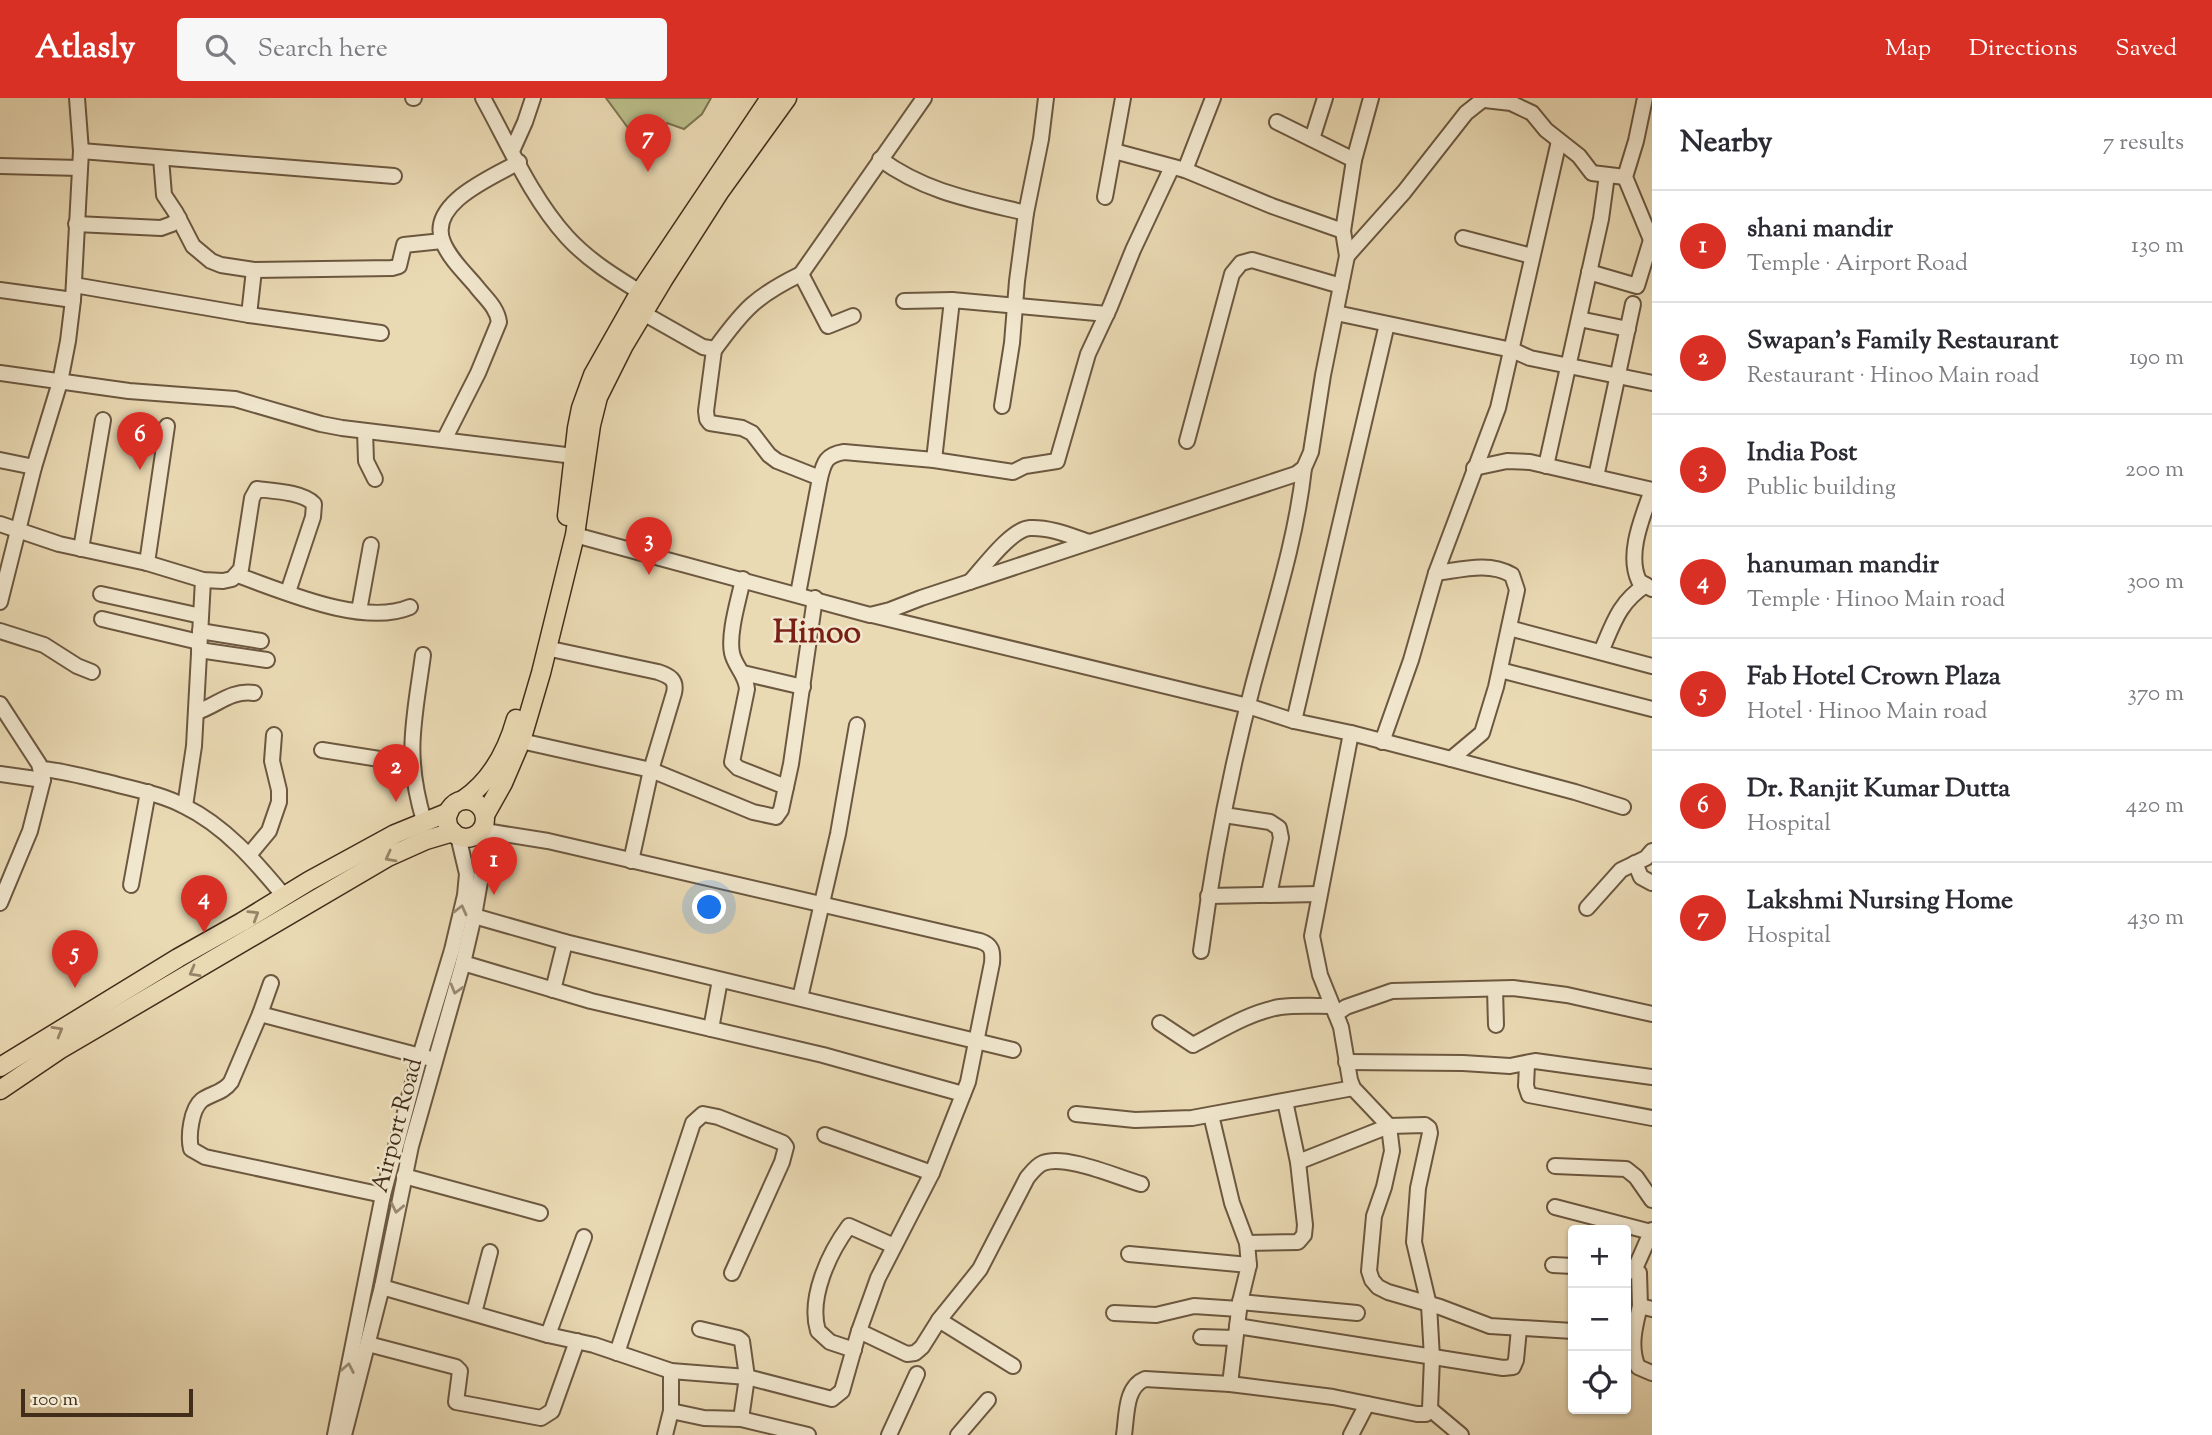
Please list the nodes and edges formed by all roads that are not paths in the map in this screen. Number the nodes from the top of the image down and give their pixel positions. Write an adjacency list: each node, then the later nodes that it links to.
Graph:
1 (77, 98): 18 (street)
2 (483, 98): 19 (street)
3 (533, 98): 19 (street)
4 (769, 98): 45 (main road)
5 (787, 98): 51 (main road)
6 (924, 98): 21 (street)
7 (1046, 98): 30 (street)
8 (1124, 98): 17 (street)
9 (1213, 98): 25 (street)
10 (1325, 98): 15 (street)
11 (1371, 98): 22 (street)
12 (1644, 98): 28 (street)
13 (1485, 99): 16 (street); 37 (street)
14 (1277, 122): 15 (street)
15 (1312, 139): 22 (street)
16 (1559, 141): 26 (street); 38 (street)
17 (1114, 150): 25 (street); 29 (street)
18 (81, 151): 20 (street); 24 (street)
19 (516, 157): 35 (street); 45 (street)
20 (161, 159): 27 (street); 31 (street)
21 (880, 159): 30 (street); 41 (street)
22 (1354, 160): 33 (street)
23 (0, 166): 24 (street)
24 (80, 168): 32 (street)
25 (1179, 169): 33 (street); 53 (street)
26 (1607, 175): 28 (street); 40 (street)
27 (394, 176)
28 (1625, 177): 36 (street)
29 (1105, 197)
30 (1026, 213): 50 (street)
31 (179, 218): 32 (street); 39 (street)
32 (76, 224): 42 (street)
33 (1343, 232): 37 (street)
34 (1463, 238): 38 (street)
35 (442, 241): 39 (street); 71 (street)
36 (1651, 241): 40 (street)
37 (1347, 256): 43 (street)
38 (1532, 256): 61 (street)
39 (254, 270): 54 (street)
40 (1589, 272): 56 (street)
41 (801, 274): 55 (street); 60 (street)
42 (74, 285): 46 (street); 54 (street)
43 (1341, 286): 52 (street); 72 (street)
44 (0, 290): 46 (street)
45 (640, 292): 73 (main road)
46 (74, 300): 65 (street)
47 (952, 300): 48 (street); 50 (street); 75 (street)
48 (904, 301)
49 (1633, 304): 58 (street)
50 (1017, 305): 53 (street); 67 (street)
51 (643, 313): 60 (street); 86 (main road)
52 (1336, 313): 57 (street); 78 (street)
53 (1107, 314): 75 (street)
54 (249, 315): 59 (street)
55 (853, 316)
56 (1579, 319): 58 (street); 62 (street)
57 (1387, 324): 61 (street); 124 (street)
58 (1628, 329): 64 (street)
59 (381, 333)
60 (714, 350): 81 (street)
61 (1512, 350): 62 (street); 79 (street)
62 (1567, 365): 64 (street); 76 (street)
63 (0, 373): 65 (street)
64 (1619, 376): 66 (street); 80 (street)
65 (61, 382): 70 (street); 77 (street)
66 (1652, 383)
67 (1002, 406)
68 (103, 420): 89 (street)
69 (167, 426): 90 (street)
70 (365, 430): 71 (street); 82 (street)
71 (444, 440): 73 (street)
72 (1187, 440)
73 (574, 456): 138 (main road)
74 (0, 460): 77 (street)
75 (934, 460): 81 (street)
76 (1546, 466): 79 (street); 80 (street)
77 (34, 467): 85 (street)
78 (1304, 468): 87 (street); 121 (street)
79 (1474, 468): 91 (street)
80 (1596, 477): 83 (street)
81 (820, 478): 99 (street)
82 (375, 479)
83 (1652, 490): 96 (street)
84 (0, 524): 85 (street)
85 (19, 530): 89 (street); 101 (street)
86 (575, 535): 93 (street); 110 (main road)
87 (1089, 542): 95 (street); 95 (street)
88 (371, 545): 103 (street)
89 (81, 549): 90 (street)
90 (147, 563): 94 (street)
91 (1436, 573): 106 (street); 129 (street)
92 (237, 575): 94 (street); 97 (street); 97 (street)
93 (743, 579): 99 (street); 117 (street)
94 (203, 580): 108 (street)
95 (969, 583): 104 (street)
96 (1649, 587): 111 (street)
97 (288, 592): 103 (street)
98 (101, 594): 108 (street)
99 (798, 594): 100 (street)
100 (815, 598): 104 (street); 118 (street)
101 (0, 602)
102 (410, 607): 103 (street)
103 (359, 611)
104 (870, 615): 121 (street)
105 (102, 620): 108 (street)
106 (1509, 628): 111 (street); 115 (street)
107 (0, 631): 116 (street)
108 (200, 635): 109 (street); 113 (street); 123 (street)
109 (261, 641)
110 (546, 648): 128 (main road); 133 (street)
111 (1601, 652): 114 (street)
112 (423, 655): 132 (street)
113 (267, 660)
114 (1652, 666)
115 (1500, 670): 122 (street); 131 (street)
116 (92, 672)
117 (743, 673): 118 (street); 136 (street)
118 (803, 687): 136 (street)
119 (254, 693): 123 (street)
120 (0, 705): 135 (street)
121 (1248, 706): 124 (street); 142 (street)
122 (1652, 709)
123 (197, 712): 139 (street)
124 (1294, 722): 126 (street)
125 (858, 725): 157 (street)
126 (1351, 733): 129 (street); 152 (street)
127 (274, 735): 147 (street)
128 (521, 741): 133 (street); 144 (main road)
129 (1382, 742): 131 (street)
130 (322, 750): 132 (street)
131 (1451, 759): 140 (street)
132 (411, 764): 143 (street)
133 (651, 770): 136 (street); 148 (street)
134 (0, 774): 135 (street)
135 (43, 774): 137 (street); 156 (street)
136 (786, 787)
137 (148, 792): 139 (street); 151 (street)
138 (463, 800): 141 (main road); 144 (main road)
139 (185, 806): 147 (street)
140 (1623, 807)
141 (449, 812): 143 (main road); 145 (main road)
142 (1224, 815): 153 (street); 155 (street)
143 (424, 821): 154 (main road)
144 (484, 824): 145 (main road); 148 (street); 159 (street, Airport Road)
145 (455, 834): 176 (street, Airport Road, one-way to 145); 181 (main road, one-way to 181)
146 (1652, 851): 149 (street)
147 (249, 855): 154 (street)
148 (631, 861): 157 (street)
149 (1635, 863): 150 (street); 158 (street)
150 (1652, 883)
151 (131, 885)
152 (1319, 894): 153 (street); 168 (street)
153 (1269, 895): 155 (street)
154 (284, 896): 177 (main road, one-way to 154)
155 (1208, 896): 161 (street)
156 (0, 903)
157 (820, 905): 167 (street); 174 (street)
158 (1587, 908)
159 (474, 916): 160 (street); 162 (street, Airport Road)
160 (565, 943): 163 (street); 166 (street)
161 (1201, 951)
162 (463, 963): 166 (street); 178 (street, Airport Road, one-way to 178)
163 (720, 980): 167 (street); 173 (street)
164 (271, 983): 169 (street)
165 (1495, 989): 168 (street); 170 (street); 172 (street)
166 (553, 990): 173 (street)
167 (800, 998): 174 (street)
168 (1333, 1010): 171 (street); 179 (street)
169 (260, 1014): 176 (street); 197 (street)
170 (1652, 1014)
171 (1160, 1023)
172 (1496, 1025)
173 (711, 1029): 185 (street)
174 (977, 1039): 175 (street); 185 (street)
175 (1013, 1050)
176 (420, 1056): 178 (street); 197 (street, Airport Road)
177 (2, 1060): 181 (street)
178 (435, 1061): 195 (street, Airport Road)
179 (1346, 1062): 180 (street); 183 (street)
180 (1527, 1064): 182 (street); 189 (street)
181 (19, 1076): 184 (main road)
182 (1652, 1077)
183 (1353, 1088): 186 (street); 190 (street)
184 (0, 1090)
185 (963, 1094): 194 (street)
186 (1285, 1101): 188 (street); 192 (street)
187 (1076, 1114): 188 (street)
188 (1212, 1115): 203 (street)
189 (1652, 1118)
190 (1389, 1126): 192 (street); 214 (street); 214 (street)
191 (825, 1135): 194 (street)
192 (1298, 1162): 203 (street)
193 (1555, 1166): 198 (street)
194 (932, 1173): 204 (street)
195 (404, 1176): 200 (street); 213 (street, Airport Road, one-way to 213)
196 (1140, 1184): 220 (street)
197 (383, 1195): 246 (street, Airport Road, one-way to 197)
198 (1652, 1200)
199 (1555, 1207): 202 (street)
200 (540, 1213)
201 (583, 1237): 227 (street)
202 (1650, 1238): 210 (street)
203 (1247, 1243): 207 (street)
204 (894, 1246): 223 (street); 232 (street)
205 (490, 1252): 217 (street)
206 (1129, 1254): 207 (street)
207 (1249, 1265): 215 (street)
208 (1553, 1265): 209 (street)
209 (1568, 1266)
210 (1631, 1268)
211 (1631, 1270): 216 (street)
212 (732, 1273): 233 (street)
213 (382, 1287): 217 (street); 231 (street, Airport Road)
214 (1429, 1305): 222 (street); 234 (street)
215 (1240, 1306): 218 (street); 219 (street); 225 (street)
216 (1646, 1307): 226 (street)
217 (474, 1313): 227 (street)
218 (1114, 1313)
219 (1357, 1313)
220 (939, 1320): 223 (street); 235 (street)
221 (700, 1329): 239 (street)
222 (1519, 1329): 224 (street); 234 (street)
223 (859, 1331): 232 (street)
224 (1568, 1331)
225 (1236, 1332): 228 (street); 234 (street); 240 (street)
226 (1631, 1332)
227 (548, 1335): 230 (street)
228 (1201, 1337)
229 (1631, 1339): 237 (street)
230 (577, 1341): 231 (street); 233 (street)
231 (368, 1344): 247 (street, Airport Road)
232 (854, 1350): 239 (street)
233 (617, 1353): 236 (street)
234 (1432, 1358): 243 (street)
235 (1013, 1366)
236 (671, 1371): 239 (street); 244 (street)
237 (1652, 1373)
238 (917, 1374): 250 (street)
239 (747, 1377): 245 (street)
240 (1230, 1384): 242 (street); 252 (street)
241 (988, 1400): 251 (street)
242 (1367, 1404): 243 (street); 253 (street)
243 (1430, 1409): 254 (street)
244 (671, 1410): 245 (street); 248 (street)
245 (741, 1419): 249 (street)
246 (335, 1435)
247 (344, 1435)
248 (665, 1435)
249 (808, 1435)
250 (889, 1435)
251 (958, 1435)
252 (1124, 1435)
253 (1352, 1435)
254 (1461, 1435)

